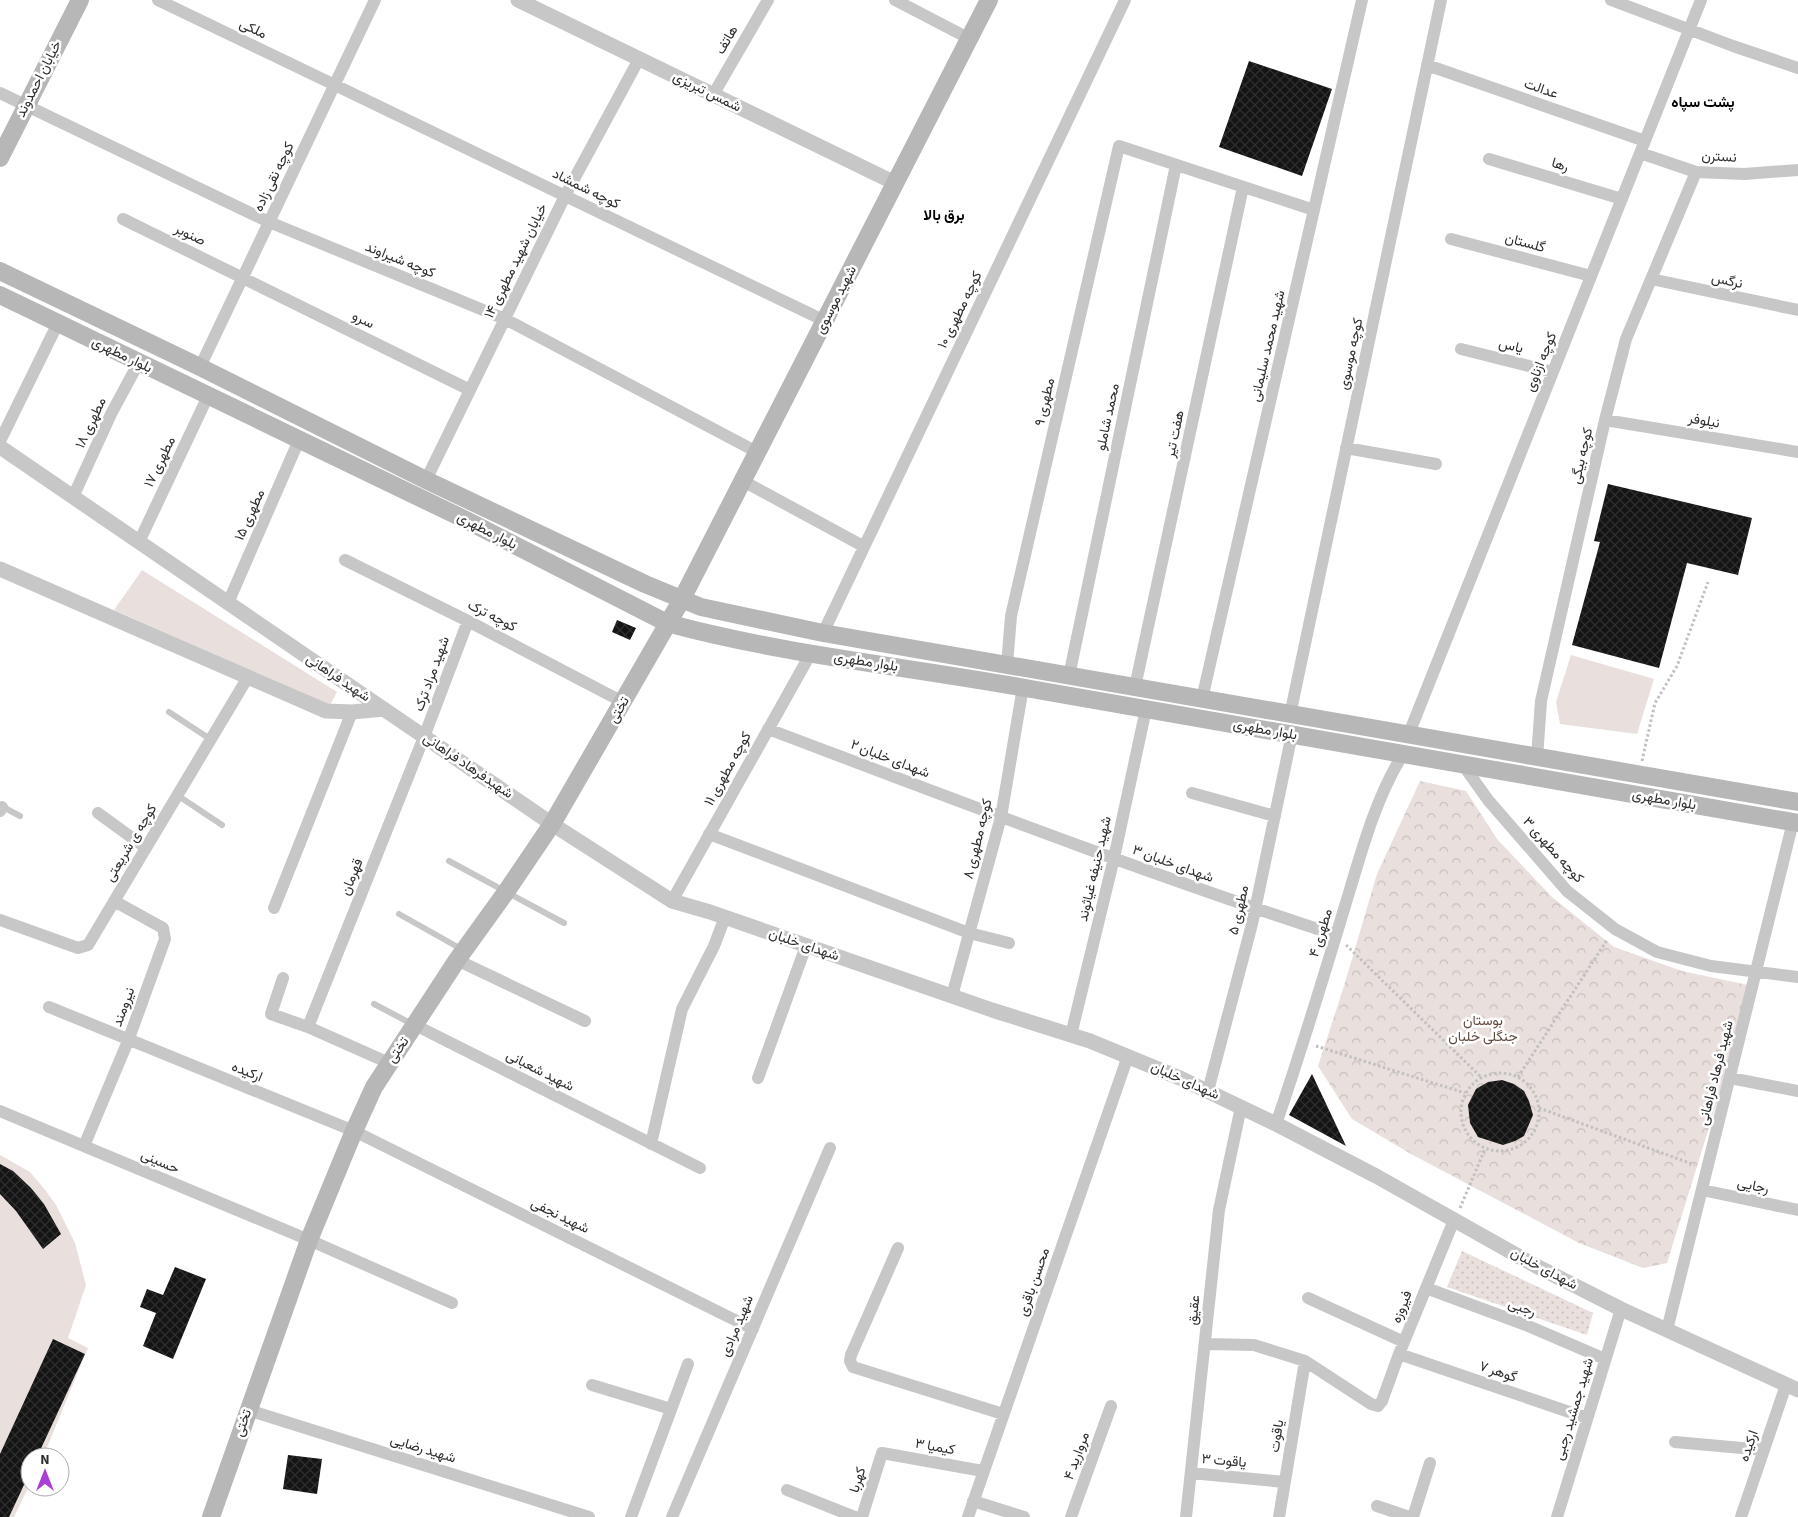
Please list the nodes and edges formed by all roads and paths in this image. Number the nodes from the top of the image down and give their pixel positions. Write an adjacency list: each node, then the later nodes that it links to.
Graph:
1 (80, 0): 21 (main road, خیابان احمدوند)
2 (158, 0): 18 (street, ملکی)
3 (375, 0): 18 (street, کوچه نقی زاده)
4 (518, 0): 15 (street, شمس تبریزی)
5 (768, 0): 20 (street, هاتف)
6 (895, 0): 14 (street)
7 (989, 0): 14 (main road, شهید موسوی)
8 (1125, 0): 64 (street, کوچه مطهری ۱۰)
9 (1362, 0): 33 (street, شهید محمد سلیمانی)
10 (1441, 0): 16 (street, کوچه موسوی)
11 (1611, 0): 13 (street)
12 (1702, 0): 13 (street, کوچه ازناوی)
13 (1690, 30): 17 (street); 22 (street, کوچه ازناوی)
14 (970, 39): 29 (main road, شهید موسوی)
15 (639, 59): 20 (street, شمس تبریزی); 31 (street, خیابان شهید مطهری ۱۴)
16 (1427, 65): 22 (street, عدالت); 56 (street, کوچه موسوی)
17 (1798, 68)
18 (335, 85): 31 (street, کوچه شمشاد); 35 (street, کوچه نقی زاده)
19 (0, 93): 21 (street, کوچه شیراوند)
20 (713, 95): 29 (street, شمس تبریزی)
21 (26, 105): 24 (main road, خیابان احمدوند); 35 (street, کوچه شیراوند)
22 (1646, 140): 23 (street, کوچه ازناوی)
23 (1640, 153): 28 (street, نسترن); 32 (street, کوچه ازناوی)
24 (0, 158)
25 (1489, 159): 32 (street, رها)
26 (1176, 165): 30 (street); 74 (street, مطهری ۹); 76 (street, محمد شاملو)
27 (1798, 170): 28 (street, نسترن)
28 (1696, 172): 40 (street, کوچه بیگی)
29 (895, 184): 44 (main road, شهید موسوی)
30 (1243, 187): 33 (street); 78 (street, هفت تیر)
31 (565, 196): 43 (street, خیابان شهید مطهری ۱۴); 44 (street, کوچه شمشاد)
32 (1622, 199): 38 (street, کوچه ازناوی)
33 (1314, 210): 79 (street, شهید محمد سلیمانی)
34 (123, 219): 39 (street, صنوبر)
35 (269, 222): 39 (street, کوچه نقی زاده); 43 (street, کوچه شیراوند)
36 (1451, 239): 38 (street, گلستان)
37 (0, 271): 48 (main road, بلوار مطهری)
38 (1591, 276): 49 (street, کوچه ازناوی)
39 (243, 277): 48 (street, کوچه نقی زاده); 50 (street, سرو)
40 (1651, 280): 42 (street, نرگس); 52 (street, کوچه بیگی)
41 (0, 296): 45 (main road, بلوار مطهری)
42 (1798, 310)
43 (505, 320): 50 (street, خیابان شهید مطهری ۱۴); 57 (street, کوچه شیراوند)
44 (825, 321): 57 (main road, شهید موسوی)
45 (58, 324): 47 (main road, بلوار مطهری); 54 (street)
46 (1461, 350): 49 (street, یاس)
47 (139, 362): 51 (main road, بلوار مطهری); 62 (street, مطهری ۱۸)
48 (200, 367): 60 (main road, بلوار مطهری)
49 (1553, 372): 88 (street, کوچه ازناوی)
50 (470, 390): 60 (street, خیابان شهید مطهری ۱۴)
51 (208, 396): 53 (main road, بلوار مطهری); 63 (street, مطهری ۱۷)
52 (1605, 420): 58 (street, نیلوفر); 92 (street, کوچه بیگی)
53 (299, 440): 69 (street, مطهری ۱۵); 71 (main road, بلوار مطهری)
54 (0, 441)
55 (0, 447): 62 (street, شهید فراهانی)
56 (1346, 448): 59 (street); 85 (street, کوچه موسوی)
57 (757, 452): 61 (main road, شهید موسوی)
58 (1798, 452)
59 (1436, 464)
60 (426, 480): 68 (main road, بلوار مطهری)
61 (743, 481): 64 (street); 68 (main road, شهید موسوی)
62 (73, 497): 63 (street, شهید فراهانی)
63 (138, 542): 69 (street, شهید فراهانی)
64 (863, 546): 72 (street, کوچه مطهری ۱۰)
65 (345, 560): 70 (street, کوچه ترک)
66 (0, 569): 75 (street, شهید فراهانی)
67 (1708, 582): 94 (path)
68 (682, 599): 71 (main road, تختی); 72 (main road, بلوار مطهری)
69 (228, 603): 81 (street, شهید فراهانی)
70 (468, 621): 80 (street, کوچه ترک); 89 (street, شهید مراد ترک)
71 (667, 623): 73 (main road, بلوار مطهری); 80 (main road, تختی)
72 (823, 633): 74 (main road, بلوار مطهری)
73 (811, 653): 77 (main road, بلوار مطهری); 86 (street, کوچه مطهری ۱۱)
74 (1007, 665): 76 (main road, بلوار مطهری)
75 (248, 676): 84 (street, شهید فراهانی); 90 (street, کوچه ی شریعتی)
76 (1069, 676): 78 (main road, بلوار مطهری)
77 (1023, 687): 82 (main road, بلوار مطهری); 102 (street, کوچه مطهری ۸)
78 (1135, 687): 79 (main road, بلوار مطهری)
79 (1202, 699): 85 (main road, بلوار مطهری)
80 (623, 702): 104 (main road, تختی)
81 (384, 709): 84 (street, شهید فراهانی); 89 (street, شهیدفرهاد فراهانی)
82 (1146, 709): 87 (main road, بلوار مطهری); 108 (street, شهید حنیفه غیاثوند)
83 (169, 712): 90 (lane)
84 (352, 712): 113 (street)
85 (1290, 715): 88 (main road, بلوار مطهری)
86 (768, 729): 102 (street, شهدای خلبان ۲); 106 (street, کوچه مطهری ۱۱)
87 (1292, 734): 91 (main road, بلوار مطهری); 101 (street, مطهری ۵)
88 (1408, 736): 92 (main road, بلوار مطهری)
89 (424, 737): 104 (street, شهیدفرهاد فراهانی); 133 (street, قهرمان)
90 (210, 739): 95 (street, کوچه ی شریعتی)
91 (1403, 754): 93 (main road, بلوار مطهری); 121 (street, مطهری ۴)
92 (1537, 758): 94 (main road, بلوار مطهری)
93 (1457, 763): 103 (main road, بلوار مطهری); 119 (street, کوچه مطهری ۳)
94 (1638, 776): 97 (main road, بلوار مطهری)
95 (177, 794): 105 (lane); 107 (street, کوچه ی شریعتی)
96 (1192, 794): 101 (street)
97 (1798, 802)
98 (1, 808): 100 (lane)
99 (98, 813): 107 (street)
100 (20, 816)
101 (1275, 816): 114 (street, مطهری ۵)
102 (1001, 817): 108 (street, شهدای خلبان ۳); 120 (street, کوچه مطهری ۸)
103 (1796, 823): 125 (street, شهید فرهاد فراهانی)
104 (552, 824): 110 (main road, تختی); 112 (street, شهدای خلبان)
105 (222, 825)
106 (709, 834): 112 (street, کوچه مطهری ۱۱); 120 (street)
107 (146, 848): 111 (street, کوچه ی شریعتی)
108 (1114, 858): 114 (street, شهدای خلبان ۳); 134 (street, شهید حنیفه غیاثوند)
109 (449, 861): 110 (lane)
110 (506, 892): 118 (lane); 124 (main road, تختی)
111 (114, 901): 117 (street, کوچه ی شریعتی); 135 (street, نیرومند)
112 (672, 901): 116 (street, شهدای خلبان)
113 (274, 908)
114 (1255, 909): 121 (street, شهدای خلبان ۳); 143 (street, مطهری ۵)
115 (399, 914): 124 (lane)
116 (725, 917): 123 (street, شهدای خلبان); 151 (street)
117 (0, 920)
118 (564, 923)
119 (1614, 929): 125 (street, کوچه مطهری ۳); 140 (path)
120 (969, 933): 122 (street); 128 (street, کوچه مطهری ۸)
121 (1336, 935): 136 (street, مطهری ۴); 139 (path)
122 (1009, 943)
123 (806, 946): 128 (street, شهدای خلبان); 141 (street)
124 (461, 955): 131 (street); 132 (main road, تختی)
125 (1756, 972): 126 (street, کوچه مطهری ۳); 142 (street, شهید فرهاد فراهانی)
126 (1798, 977)
127 (283, 978): 133 (street)
128 (952, 996): 134 (street, شهدای خلبان)
129 (374, 1004): 132 (lane)
130 (49, 1007): 135 (street, ارکیده)
131 (585, 1022)
132 (415, 1025): 138 (main road, تختی); 151 (street, شهید شعبانی)
133 (308, 1027): 138 (street)
134 (1071, 1035): 137 (street, شهدای خلبان)
135 (128, 1041): 150 (street, ارکیده); 152 (street, نیرومند)
136 (1304, 1042): 145 (path); 149 (street, مطهری ۴)
137 (1128, 1056): 143 (street, شهدای خلبان); 178 (street, محسن باقری)
138 (389, 1063): 150 (main road, تختی)
139 (1481, 1077): 140 (path); 145 (path)
140 (1518, 1077): 147 (path)
141 (758, 1078)
142 (1730, 1078): 144 (street); 156 (street, شهید فرهاد فراهانی)
143 (1208, 1091): 146 (street, شهدای خلبان)
144 (1798, 1091)
145 (1465, 1093): 154 (path)
146 (1240, 1107): 149 (street, شهدای خلبان); 168 (street, عقیق)
147 (1539, 1108): 154 (path); 156 (path)
148 (0, 1111): 152 (street, حسینی)
149 (1276, 1124): 159 (street, شهدای خلبان)
150 (354, 1131): 160 (main road, تختی); 166 (street, شهید نجفی)
151 (652, 1144): 155 (street, شهید شعبانی)
152 (84, 1146): 160 (street, حسینی)
153 (830, 1148): 166 (street, شهید مرادی)
154 (1485, 1149): 159 (path)
155 (700, 1168)
156 (1707, 1169): 157 (street, شهید فرهاد فراهانی)
157 (1702, 1190): 158 (street, رجایی); 167 (street, شهید فرهاد فراهانی)
158 (1798, 1210)
159 (1454, 1220): 162 (street, فیروزه); 165 (street, شهدای خلبان)
160 (309, 1240): 164 (street, حسینی); 177 (main road, تختی)
161 (898, 1248): 178 (street)
162 (1426, 1288): 169 (street, فیروزه); 170 (street, رجبی)
163 (1308, 1298): 169 (street, گوهر ۷)
164 (452, 1303)
165 (1621, 1309): 167 (street, شهدای خلبان); 170 (street, شهید جمشید رجبی)
166 (753, 1329): 193 (street, شهید مرادی)
167 (1667, 1330): 174 (street, شهدای خلبان)
168 (1206, 1344): 171 (street); 185 (street, عقیق)
169 (1402, 1348): 171 (street, فیروزه); 179 (street, گوهر ۷)
170 (1605, 1360): 179 (street, شهید جمشید رجبی)
171 (1305, 1361): 186 (street, یاقوت)
172 (688, 1364): 176 (street)
173 (592, 1385): 176 (street)
174 (1792, 1388): 181 (street, ارکیده)
175 (1111, 1406): 198 (street, مروارید ۴)
176 (671, 1409): 192 (street)
177 (248, 1410): 190 (main road, تختی); 191 (street, شهید رضایی)
178 (1003, 1414): 184 (street, محسن باقری)
179 (1587, 1418): 202 (street, شهید جمشید رجبی)
180 (1675, 1442): 181 (street)
181 (1764, 1450): 203 (street, ارکیده)
182 (882, 1453): 184 (street, کیمیا ۳); 195 (street, کهربا)
183 (1430, 1462): 201 (street)
184 (983, 1471): 188 (street, محسن باقری)
185 (1191, 1474): 186 (street, یاقوت ۳); 199 (street, عقیق)
186 (1284, 1482): 200 (street, یاقوت)
187 (787, 1490): 194 (street)
188 (973, 1501): 196 (street, محسن باقری); 197 (street)
189 (1377, 1506): 201 (street)
190 (211, 1517)
191 (589, 1517)
192 (631, 1517)
193 (672, 1517)
194 (855, 1517)
195 (862, 1517)
196 (968, 1517)
197 (1024, 1517)
198 (1071, 1517)
199 (1186, 1517)
200 (1279, 1517)
201 (1411, 1517)
202 (1557, 1517)
203 (1741, 1517)

